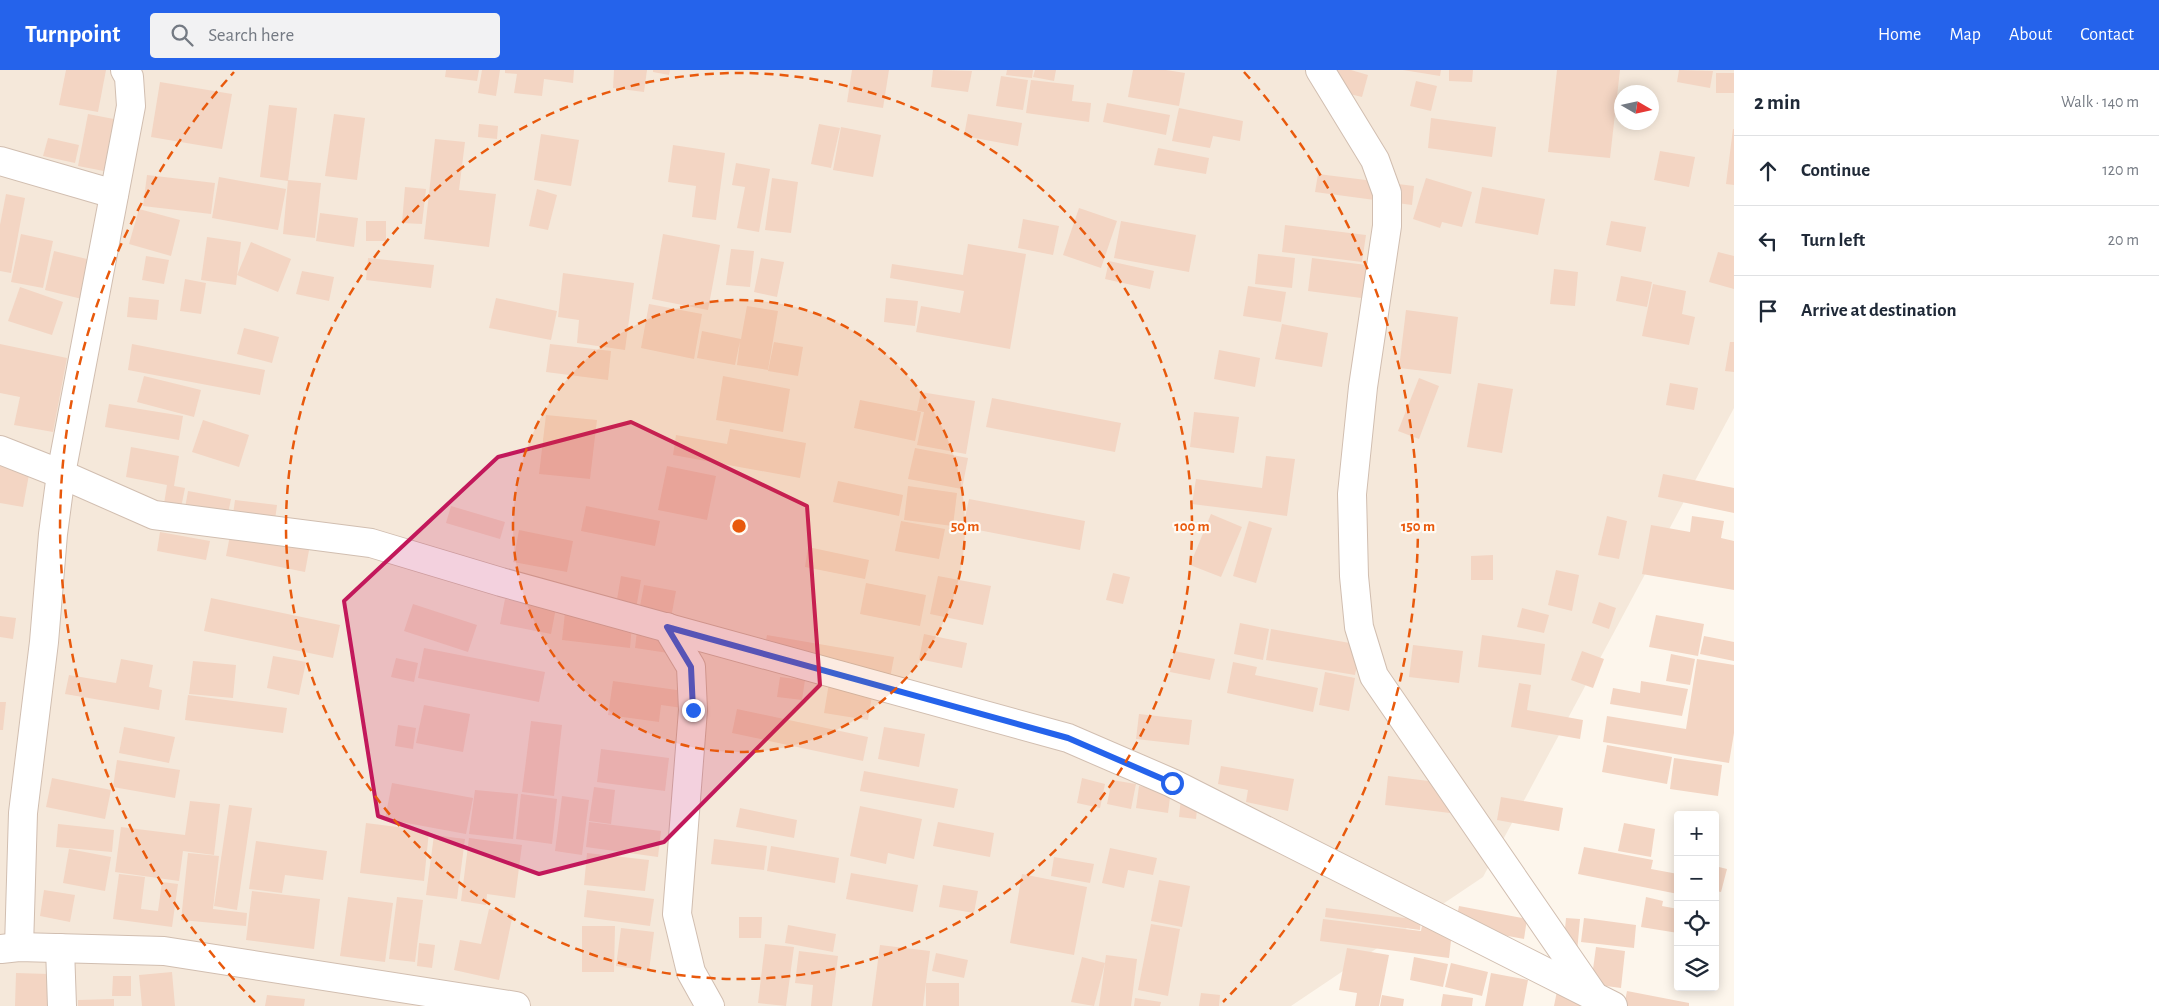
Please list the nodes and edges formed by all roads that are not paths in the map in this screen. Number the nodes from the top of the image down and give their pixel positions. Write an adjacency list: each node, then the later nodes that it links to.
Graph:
1 (125, 70): 4 (street)
2 (1320, 70): 10 (street)
3 (0, 161): 4 (street)
4 (114, 194): 6 (street)
5 (0, 450): 6 (street)
6 (61, 474): 7 (street); 8 (street)
7 (667, 627): 10 (street); 13 (street)
8 (9, 948): 9 (street)
9 (60, 948): 11 (street); 12 (street)
10 (1603, 1000)
11 (62, 1006)
12 (516, 1006)
13 (710, 1006)

